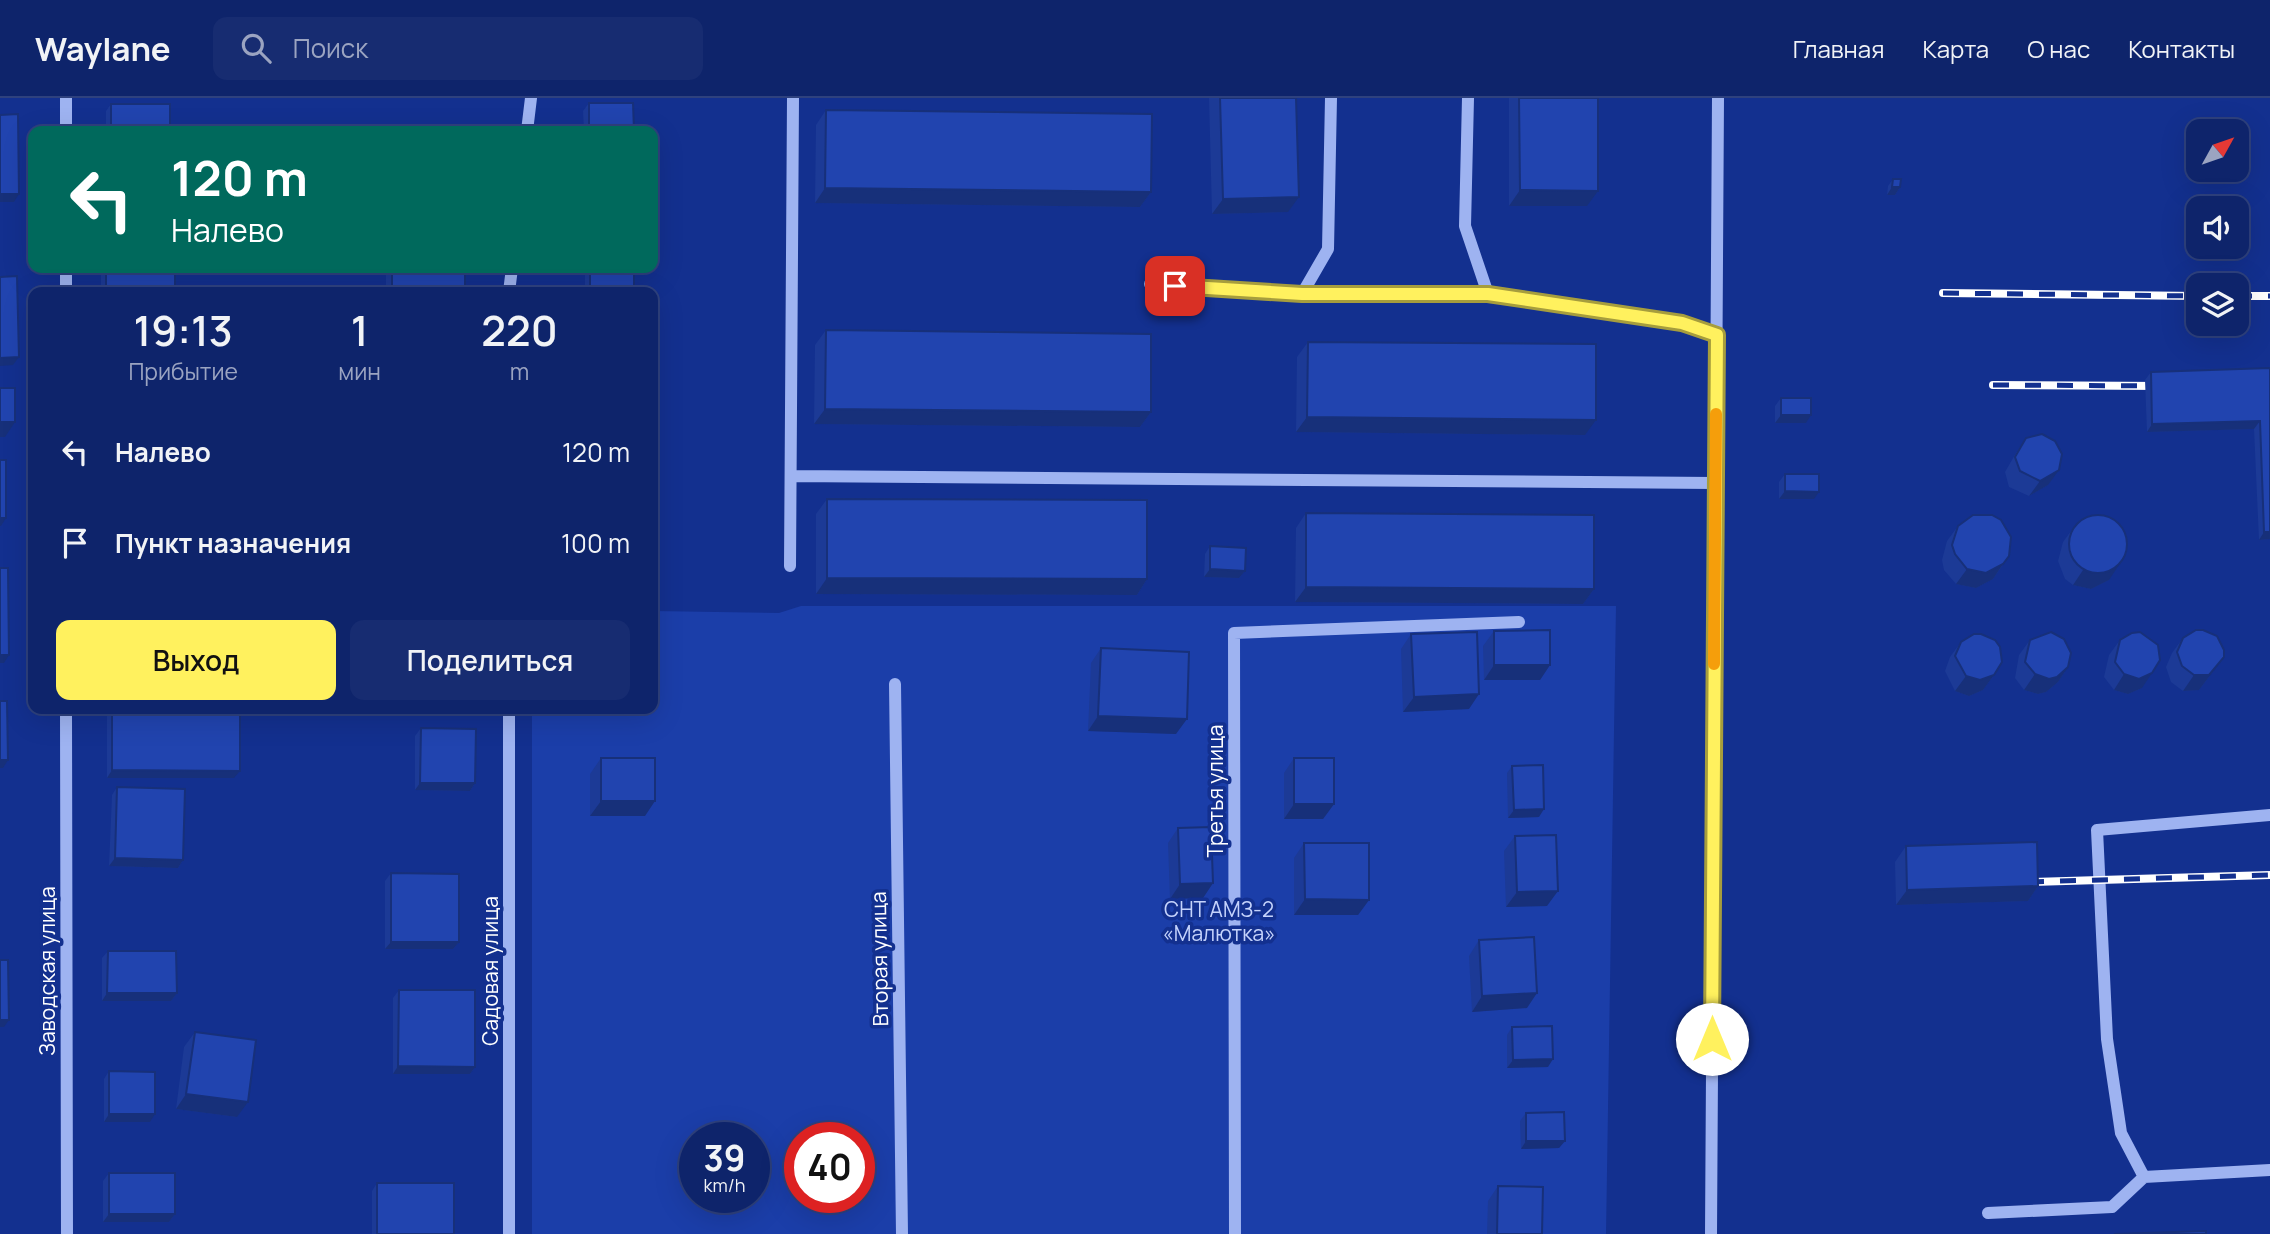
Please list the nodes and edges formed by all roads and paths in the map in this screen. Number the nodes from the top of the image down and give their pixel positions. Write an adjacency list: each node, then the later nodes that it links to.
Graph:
1 (66, 98): 7 (street)
2 (531, 98): 8 (street)
3 (793, 98): 13 (street)
4 (1331, 98): 10 (street)
5 (1468, 98): 11 (street)
6 (1718, 98): 12 (street)
7 (66, 126)
8 (528, 126)
9 (1150, 284): 10 (street)
10 (1302, 294): 11 (street)
11 (1488, 294): 12 (street)
12 (1717, 335): 14 (street)
13 (792, 476): 14 (street); 15 (street)
14 (1714, 483): 28 (street)
15 (790, 566)
16 (1518, 622): 27 (street, Третья улица)
17 (895, 684): 26 (street, Вторая улица)
18 (66, 714): 24 (street, Заводская улица)
19 (509, 714): 25 (street, Садовая улица)
20 (2270, 816): 22 (street)
21 (2270, 1170): 22 (street)
22 (2144, 1177): 23 (street)
23 (1988, 1213)
24 (67, 1234)
25 (509, 1234)
26 (902, 1234)
27 (1235, 1234)
28 (1711, 1234)

